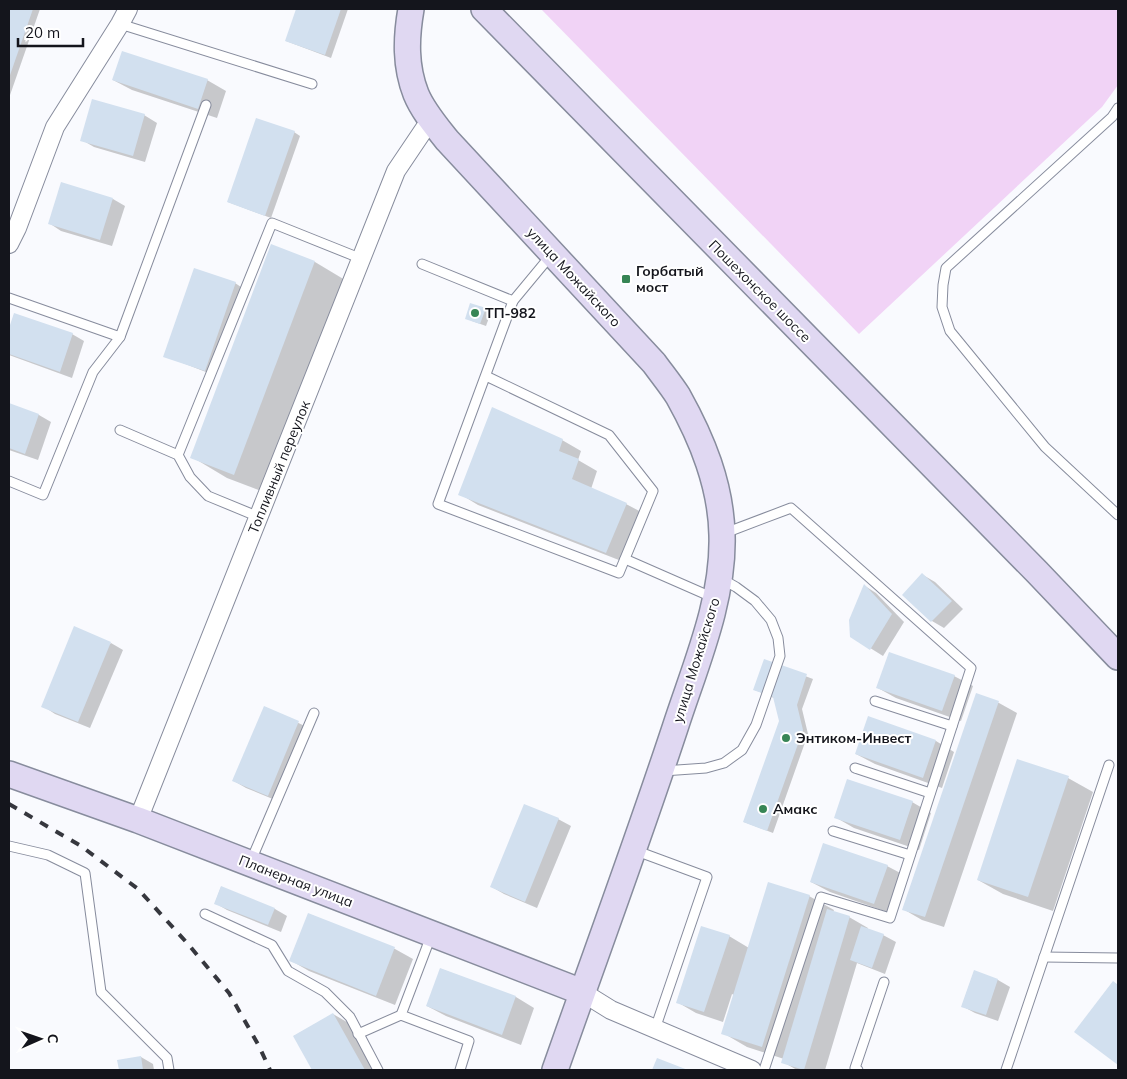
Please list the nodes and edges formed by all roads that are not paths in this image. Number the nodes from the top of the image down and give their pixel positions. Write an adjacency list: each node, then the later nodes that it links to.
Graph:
1 (411, 9): 7 (main road, улица Можайского)
2 (484, 9): 24 (main road, Пошехонское шоссе)
3 (124, 16): 4 (lane); 8 (street)
4 (312, 84)
5 (206, 105): 14 (lane)
6 (1118, 108): 19 (lane)
7 (431, 119): 9 (main road, улица Можайского); 10 (street, Топливный переулок)
8 (9, 244)
9 (552, 253): 13 (lane); 21 (main road, улица Можайского)
10 (362, 258): 17 (lane); 20 (street, Топливный переулок)
11 (422, 264): 13 (lane)
12 (9, 298): 14 (lane)
13 (513, 300): 15 (lane)
14 (120, 337): 18 (lane)
15 (486, 376): 22 (lane); 22 (lane)
16 (120, 430): 17 (lane)
17 (178, 455): 20 (lane)
18 (9, 481)
19 (1118, 515)
20 (259, 517): 33 (street, Топливный переулок)
21 (722, 534): 23 (main road, улица Можайского); 27 (lane)
22 (625, 559): 23 (lane)
23 (717, 588): 30 (main road, улица Можайского); 30 (lane)
24 (1118, 657)
25 (875, 701): 27 (lane)
26 (314, 713): 38 (lane)
27 (952, 726): 32 (lane)
28 (1109, 765): 41 (lane)
29 (855, 768): 32 (lane)
30 (660, 771): 36 (main road, улица Можайского)
31 (9, 774): 33 (main road, Планерная улица)
32 (930, 793): 37 (lane)
33 (138, 820): 38 (main road, Планерная улица)
34 (833, 831): 37 (lane)
35 (9, 846): 48 (lane)
36 (633, 850): 44 (main road, улица Можайского); 46 (lane)
37 (910, 855): 52 (lane)
38 (250, 863): 40 (main road, Планерная улица)
39 (205, 914): 47 (lane)
40 (432, 933): 44 (main road, Планерная улица); 45 (lane)
41 (1044, 956): 42 (lane); 54 (lane)
42 (1118, 958)
43 (884, 982): 53 (lane)
44 (582, 992): 46 (street); 51 (main road, улица Можайского)
45 (401, 1015): 47 (lane); 50 (lane)
46 (655, 1029): 52 (street)
47 (358, 1034): 49 (lane)
48 (169, 1070)
49 (378, 1070)
50 (460, 1070)
51 (555, 1070)
52 (753, 1070)
53 (858, 1070)
54 (1006, 1070)

